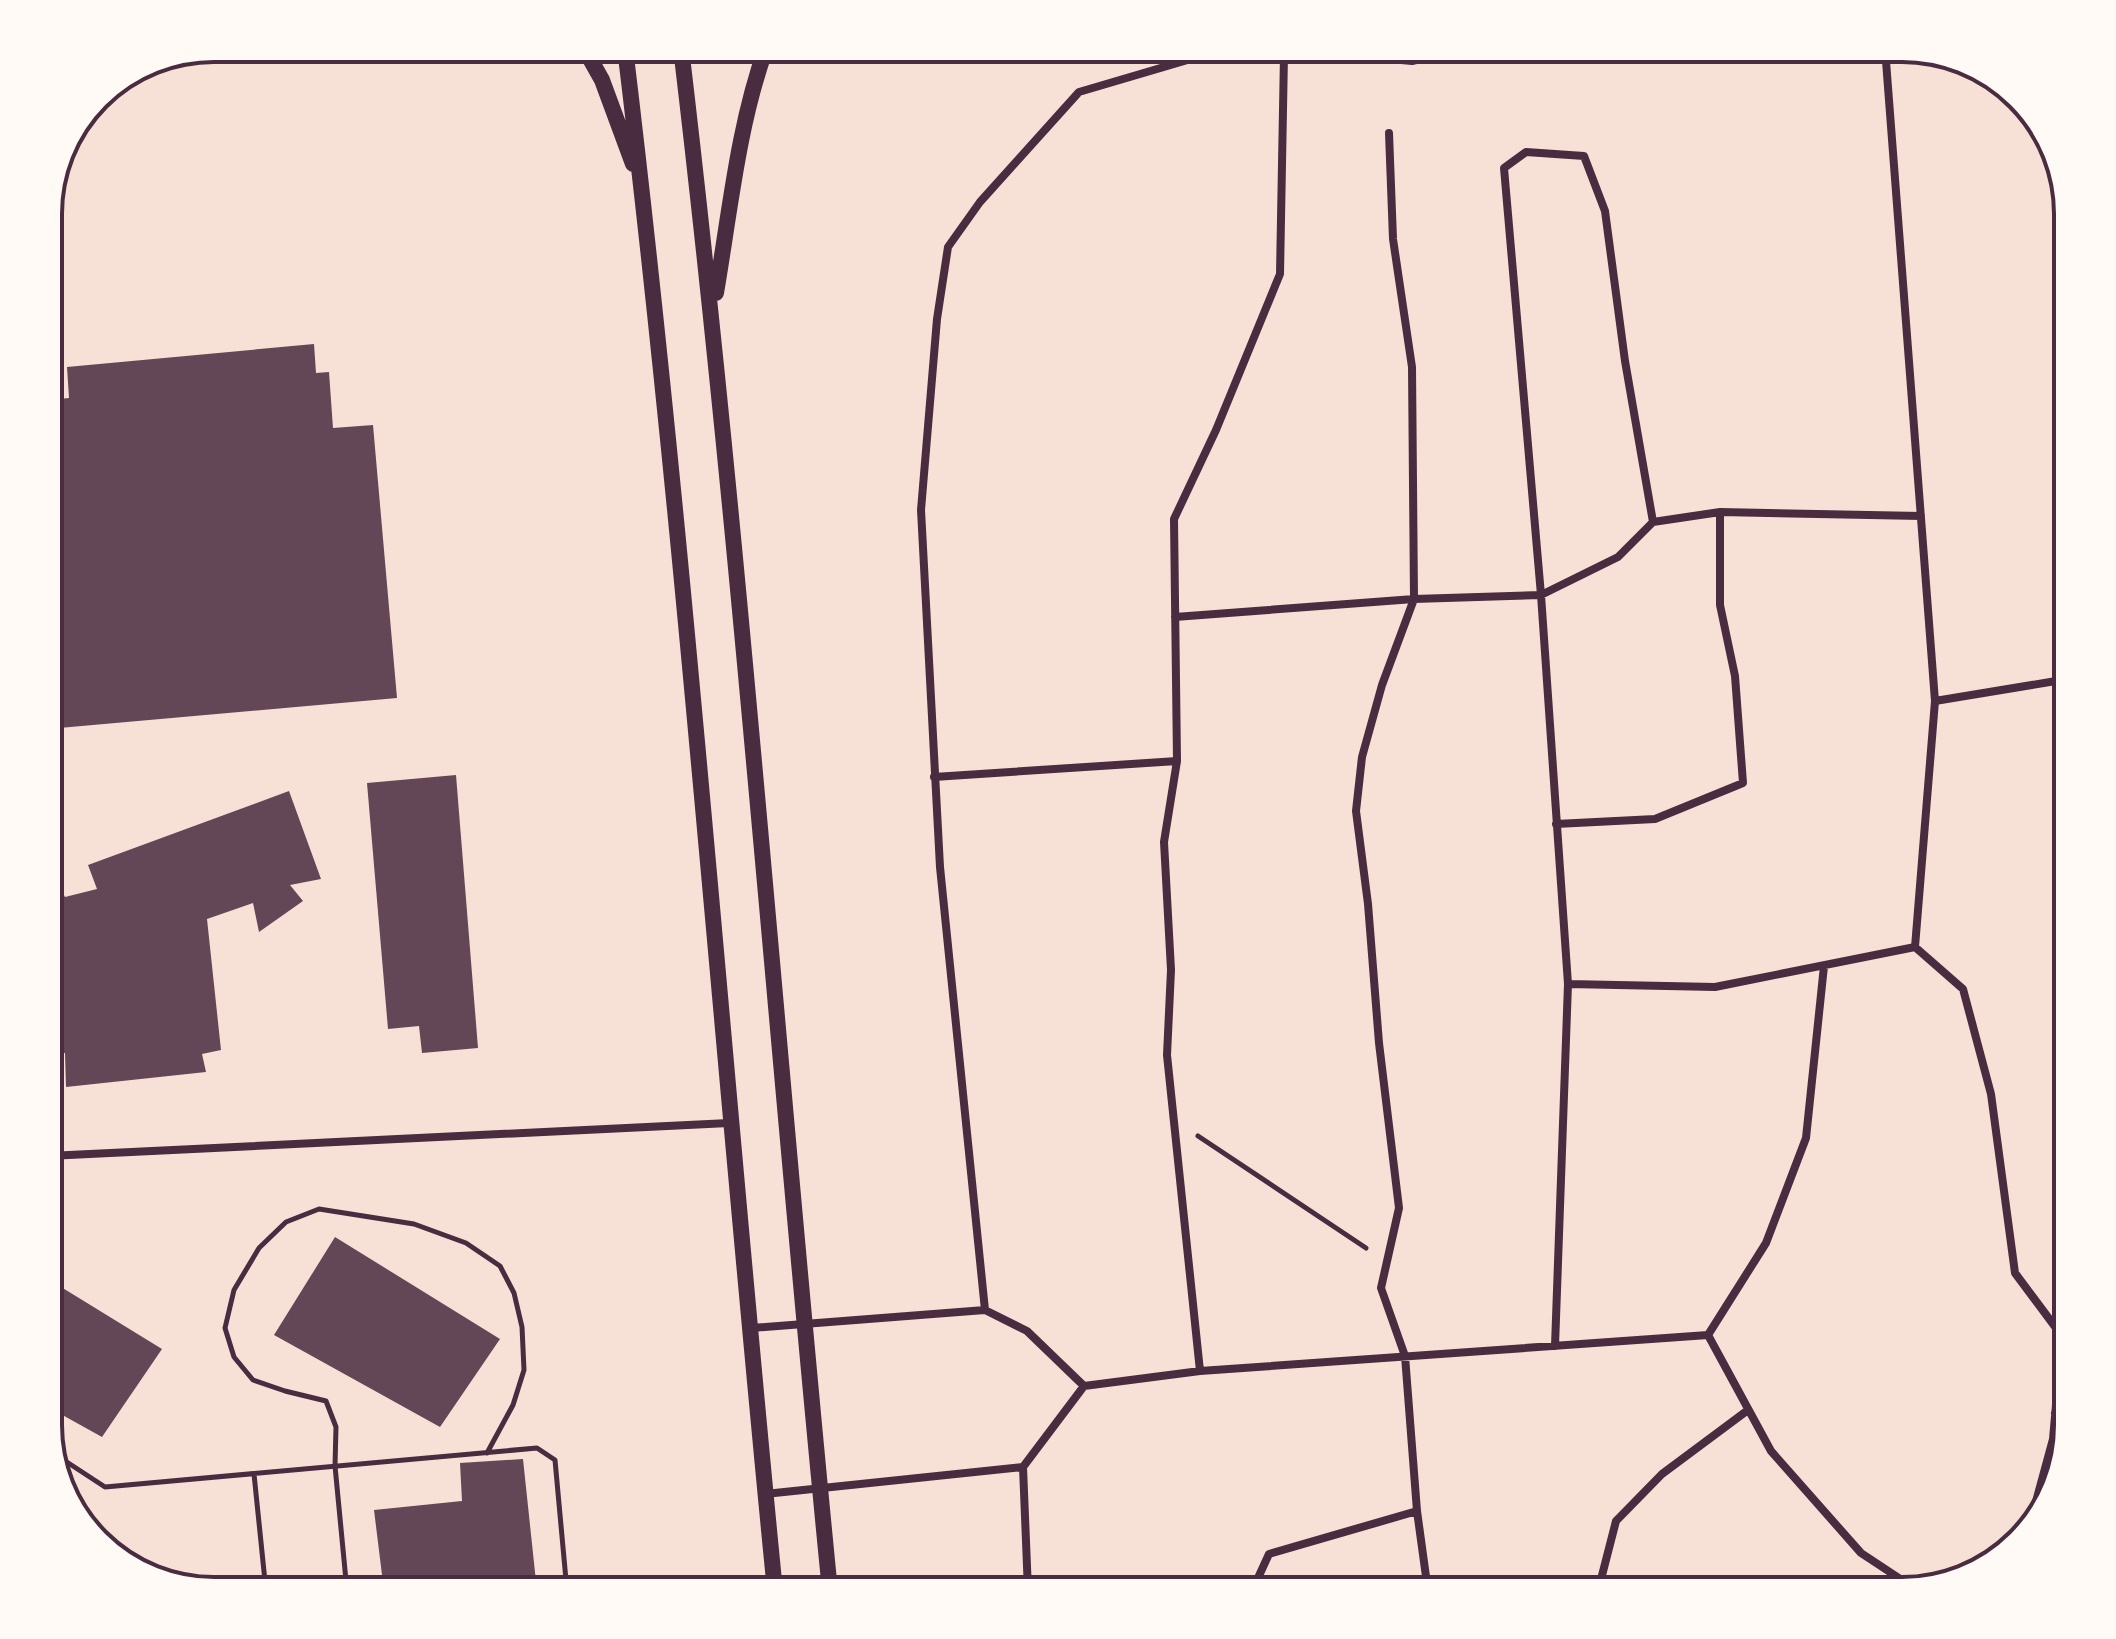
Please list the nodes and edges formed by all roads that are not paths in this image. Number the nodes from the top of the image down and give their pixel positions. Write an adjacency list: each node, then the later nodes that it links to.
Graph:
1 (592, 62): 9 (main road)
2 (627, 62): 9 (main road)
3 (683, 62): 10 (main road)
4 (761, 62): 10 (main road)
5 (1181, 62): 20 (street)
6 (1284, 62): 16 (street)
7 (1886, 62): 12 (street)
8 (1389, 133): 15 (street)
9 (642, 187): 25 (main road)
10 (713, 315): 28 (main road)
11 (1720, 512): 12 (street); 13 (street); 21 (street)
12 (1921, 516): 18 (street)
13 (1653, 522): 14 (street); 14 (street)
14 (1541, 595): 15 (street); 21 (street)
15 (1414, 599): 16 (street); 33 (street)
16 (1175, 617): 19 (street)
17 (2054, 681): 18 (street)
18 (1935, 701): 22 (street)
19 (1177, 761): 20 (street); 34 (street)
20 (934, 777): 27 (street)
21 (1556, 824): 24 (street)
22 (1915, 947): 23 (street); 29 (street)
23 (1824, 966): 24 (street); 31 (street)
24 (1568, 984): 32 (street)
25 (729, 1123): 26 (street); 30 (main road)
26 (62, 1155)
27 (985, 1310): 28 (street); 35 (street)
28 (806, 1324): 30 (street); 39 (main road)
29 (2054, 1325)
30 (751, 1328): 41 (main road)
31 (1708, 1335): 32 (street); 36 (street)
32 (1555, 1346): 33 (street)
33 (1405, 1356): 34 (street); 42 (street)
34 (1200, 1371): 35 (street)
35 (1084, 1386): 38 (street)
36 (1748, 1410): 48 (street); 49 (street)
37 (2054, 1426): 40 (street)
38 (1023, 1467): 39 (street); 45 (street)
39 (820, 1489): 41 (street); 44 (main road)
40 (2039, 1491)
41 (765, 1494): 43 (main road)
42 (1417, 1511): 46 (street); 47 (street)
43 (774, 1577)
44 (829, 1577)
45 (1027, 1577)
46 (1258, 1577)
47 (1426, 1577)
48 (1602, 1577)
49 (1897, 1577)

